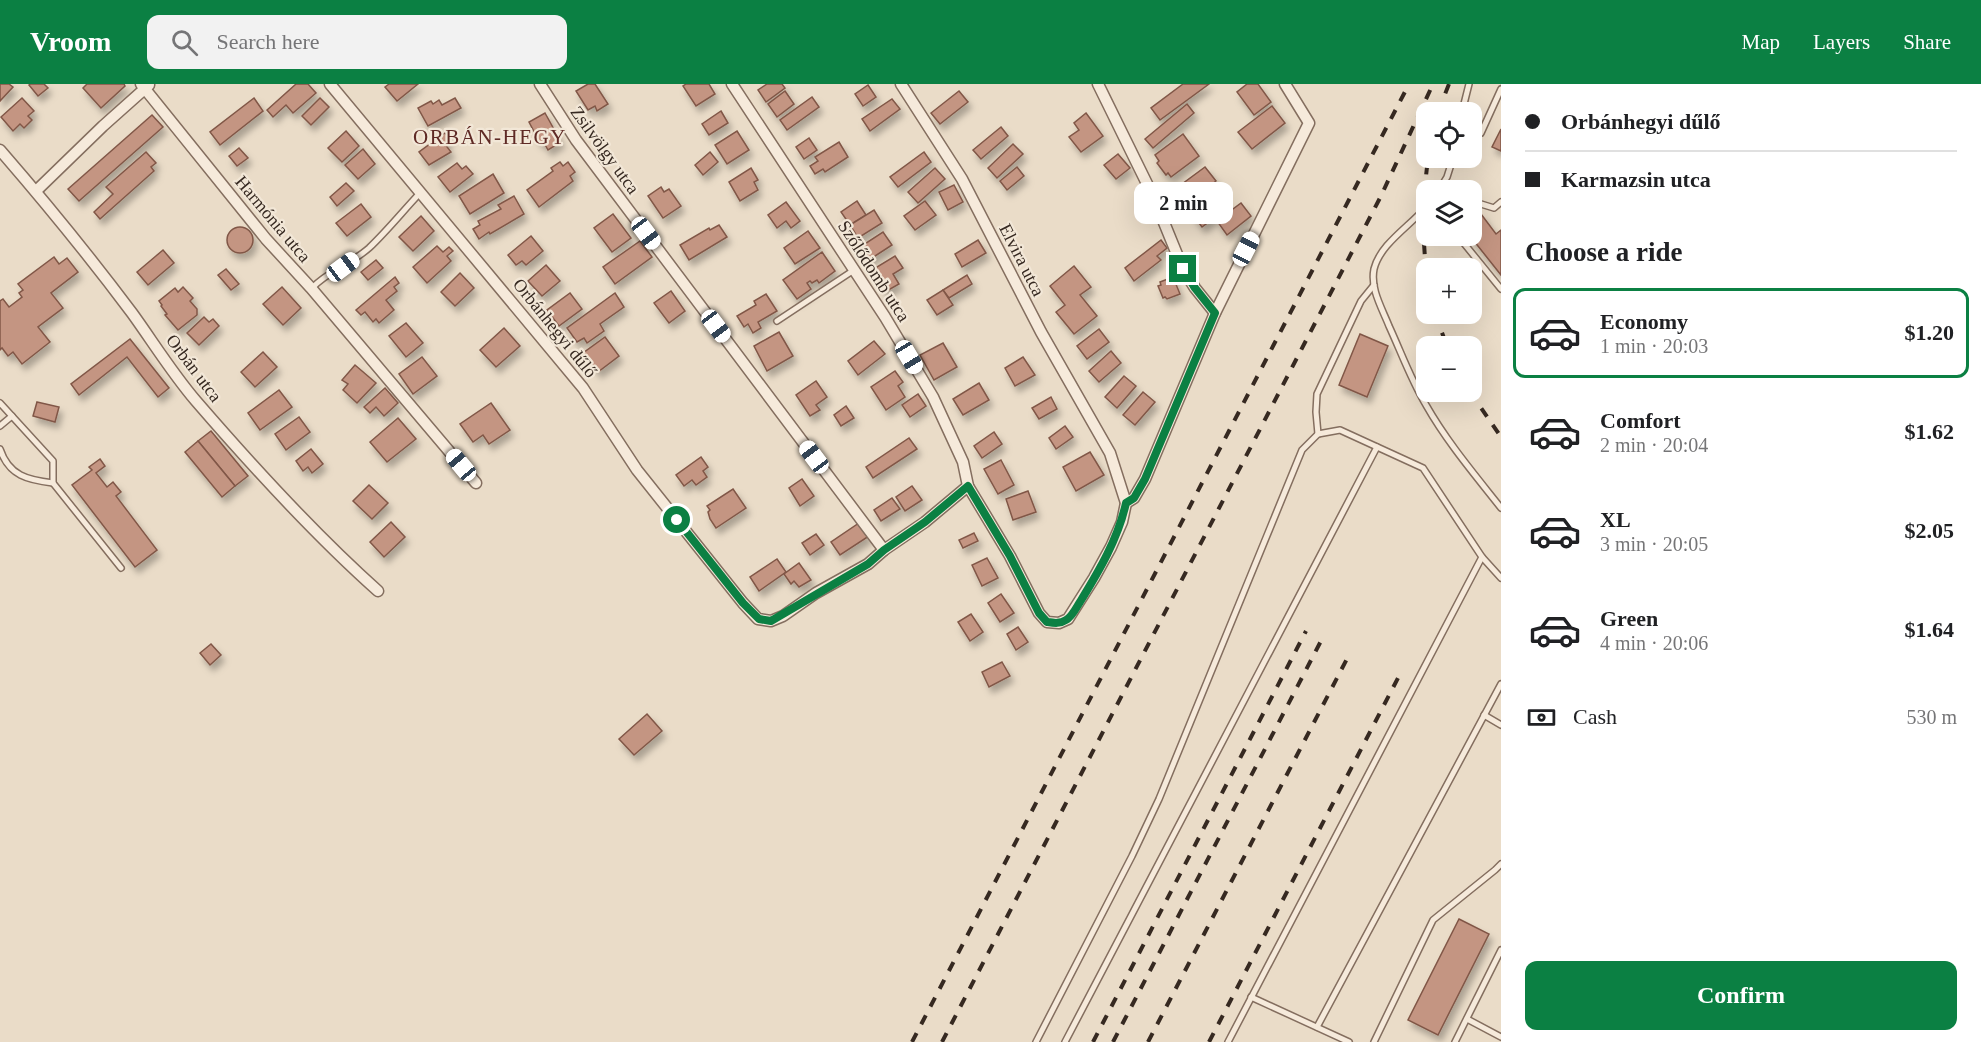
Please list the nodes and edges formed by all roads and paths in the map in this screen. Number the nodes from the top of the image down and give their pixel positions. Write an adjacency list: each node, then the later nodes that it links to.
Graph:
1 (330, 84): 14 (street, Orbánhegyi dűlő)
2 (540, 84): 36 (street, Zsilvölgy utca)
3 (732, 84): 19 (street, Szőlődomb utca)
4 (901, 84): 34 (street, Elvira utca)
5 (1098, 84): 23 (street)
6 (1285, 84): 23 (street)
7 (1469, 84): 10 (lane)
8 (146, 86): 13 (street); 21 (street, Harmónia utca)
9 (1501, 89): 11 (lane)
10 (1464, 102)
11 (1482, 131)
12 (0, 150): 13 (street, Orbán utca)
13 (36, 191): 40 (street, Orbán utca)
14 (420, 193): 21 (lane); 36 (street, Orbánhegyi dűlő)
15 (1501, 202): 16 (lane)
16 (1482, 206)
17 (1416, 217): 20 (lane)
18 (1466, 246): 22 (lane)
19 (854, 270): 24 (lane); 33 (street, Szőlődomb utca)
20 (1374, 285): 28 (lane); 35 (lane)
21 (311, 288): 32 (street, Harmónia utca)
22 (1501, 289)
23 (1215, 313): 34 (street)
24 (777, 321)
25 (0, 403): 26 (lane)
26 (12, 416): 27 (lane); 31 (lane)
27 (0, 426)
28 (1318, 434): 29 (lane); 50 (lane)
29 (1377, 447): 37 (lane); 51 (lane)
30 (0, 449): 31 (lane)
31 (53, 483): 38 (lane)
32 (476, 483)
33 (968, 486): 34 (street, Szőlődomb utca); 36 (street)
34 (1126, 503)
35 (1501, 508)
36 (884, 550)
37 (1482, 557): 39 (lane); 46 (lane)
38 (121, 568)
39 (1501, 578)
40 (378, 591)
41 (1501, 684): 42 (lane)
42 (1484, 715): 43 (lane); 48 (lane)
43 (1501, 725)
44 (1501, 864): 54 (lane)
45 (1501, 951): 47 (lane)
46 (1251, 997): 48 (lane); 52 (lane)
47 (1467, 1019): 49 (lane); 55 (lane)
48 (1317, 1027): 53 (lane)
49 (1501, 1038)
50 (1036, 1042)
51 (1065, 1042)
52 (1228, 1042)
53 (1349, 1042)
54 (1374, 1042)
55 (1455, 1042)

